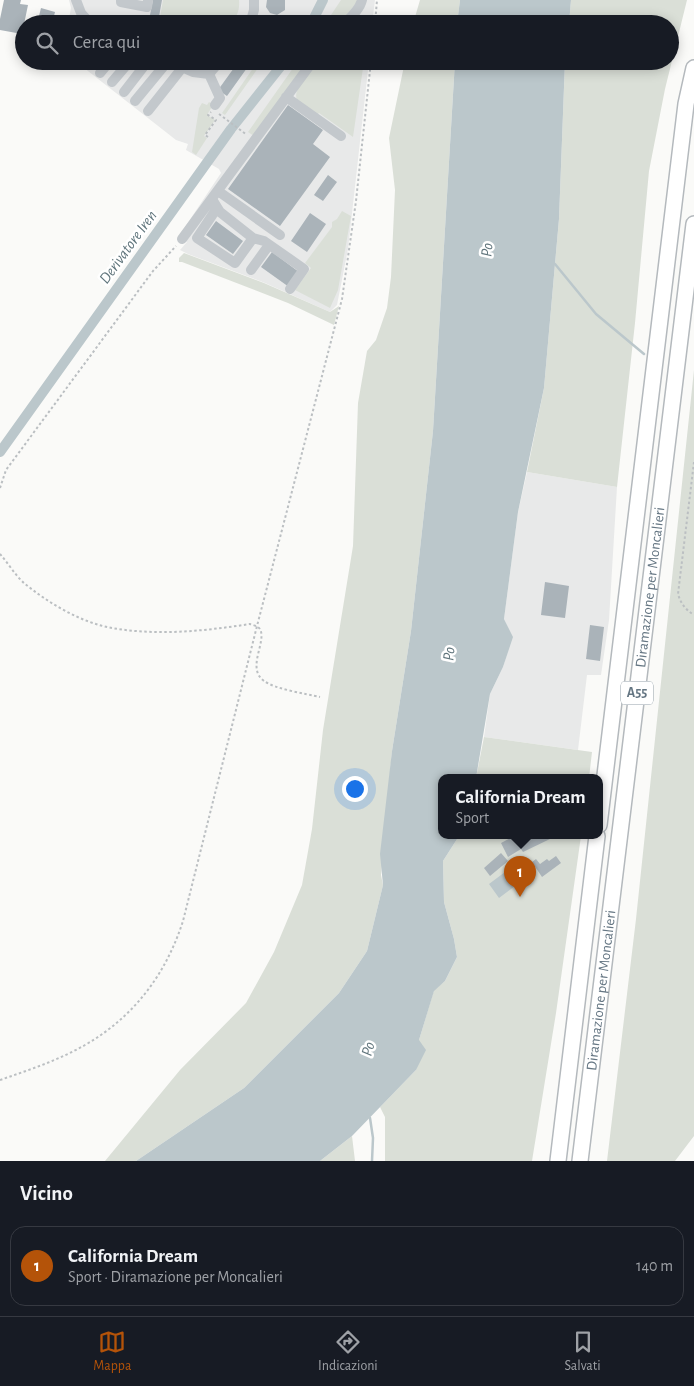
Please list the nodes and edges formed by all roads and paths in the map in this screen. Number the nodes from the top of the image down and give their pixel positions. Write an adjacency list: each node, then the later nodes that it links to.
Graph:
1 (76, 0): 7 (lane)
2 (122, 0): 3 (lane)
3 (148, 0)
4 (254, 0): 8 (lane)
5 (362, 0): 9 (lane)
6 (377, 0): 10 (path)
7 (84, 15)
8 (253, 15)
9 (353, 15)
10 (376, 15)
11 (694, 68): 47 (highway, Diramazione per Moncalieri / A55)
12 (102, 70): 21 (lane)
13 (122, 70): 23 (lane)
14 (141, 70): 24 (lane)
15 (161, 70): 26 (lane)
16 (180, 70): 28 (lane)
17 (187, 70): 22 (lane)
18 (212, 70): 22 (lane)
19 (306, 70): 25 (lane)
20 (370, 70): 45 (path)
21 (100, 73)
22 (209, 74): 27 (lane)
23 (112, 82)
24 (124, 92)
25 (286, 97): 30 (lane); 33 (lane)
26 (135, 101)
27 (214, 105): 31 (path)
28 (148, 111)
29 (220, 116): 32 (path)
30 (341, 136)
31 (208, 137)
32 (250, 137)
33 (216, 199): 35 (lane); 36 (lane); 36 (lane); 37 (lane)
34 (694, 224): 51 (highway, Diramazione per Moncalieri / A55)
35 (280, 235)
36 (254, 238): 38 (lane)
37 (182, 239): 42 (path)
38 (269, 245): 39 (lane); 40 (lane)
39 (251, 270)
40 (290, 289)
41 (694, 462): 44 (path)
42 (0, 488)
43 (0, 554): 45 (path)
44 (694, 615)
45 (257, 626): 46 (path); 49 (path)
46 (320, 697)
47 (603, 792)
48 (598, 839): 50 (highway, Diramazione per Moncalieri)
49 (0, 1080)
50 (558, 1161)
51 (580, 1161)

